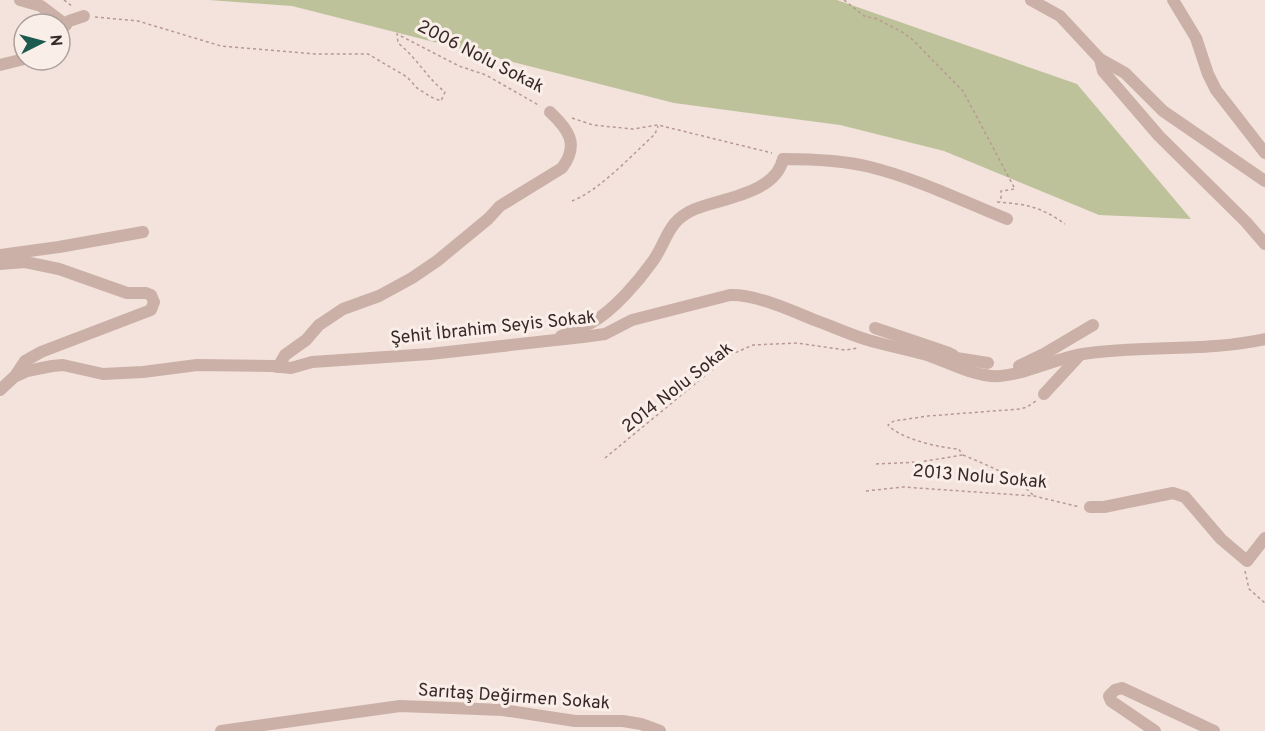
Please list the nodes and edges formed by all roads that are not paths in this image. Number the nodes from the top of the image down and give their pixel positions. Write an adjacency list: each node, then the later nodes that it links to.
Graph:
1 (20, 0): 4 (street)
2 (1031, 0): 7 (street)
3 (1173, 0): 9 (street)
4 (47, 12)
5 (84, 16): 6 (street)
6 (72, 20)
7 (1100, 59): 10 (street); 13 (street)
8 (550, 112): 23 (street, 2006 Nolu Sokak)
9 (1265, 153)
10 (1265, 181)
11 (1007, 219): 19 (street)
12 (143, 232): 14 (street)
13 (1265, 244)
14 (0, 255)
15 (0, 264): 25 (street)
16 (1093, 325): 24 (street)
17 (874, 328): 22 (street)
18 (1265, 339): 20 (street, Şehit İbrahim Seyis Sokak)
19 (549, 341): 22 (street, Şehit İbrahim Seyis Sokak); 23 (street, Şehit İbrahim Seyis Sokak)
20 (1081, 354): 24 (street, Şehit İbrahim Seyis Sokak); 27 (street)
21 (988, 363): 22 (street)
22 (953, 364): 24 (street, Şehit İbrahim Seyis Sokak)
23 (278, 367): 25 (street, Şehit İbrahim Seyis Sokak)
24 (1006, 375)
25 (14, 377): 26 (street, Şehit İbrahim Seyis Sokak)
26 (0, 390)
27 (1044, 394)
28 (1090, 507): 29 (street)
29 (1265, 538)
30 (221, 731): 31 (street, Sarıtaş Değirmen Sokak)
31 (660, 731)
32 (1155, 731): 33 (street)
33 (1214, 731)

